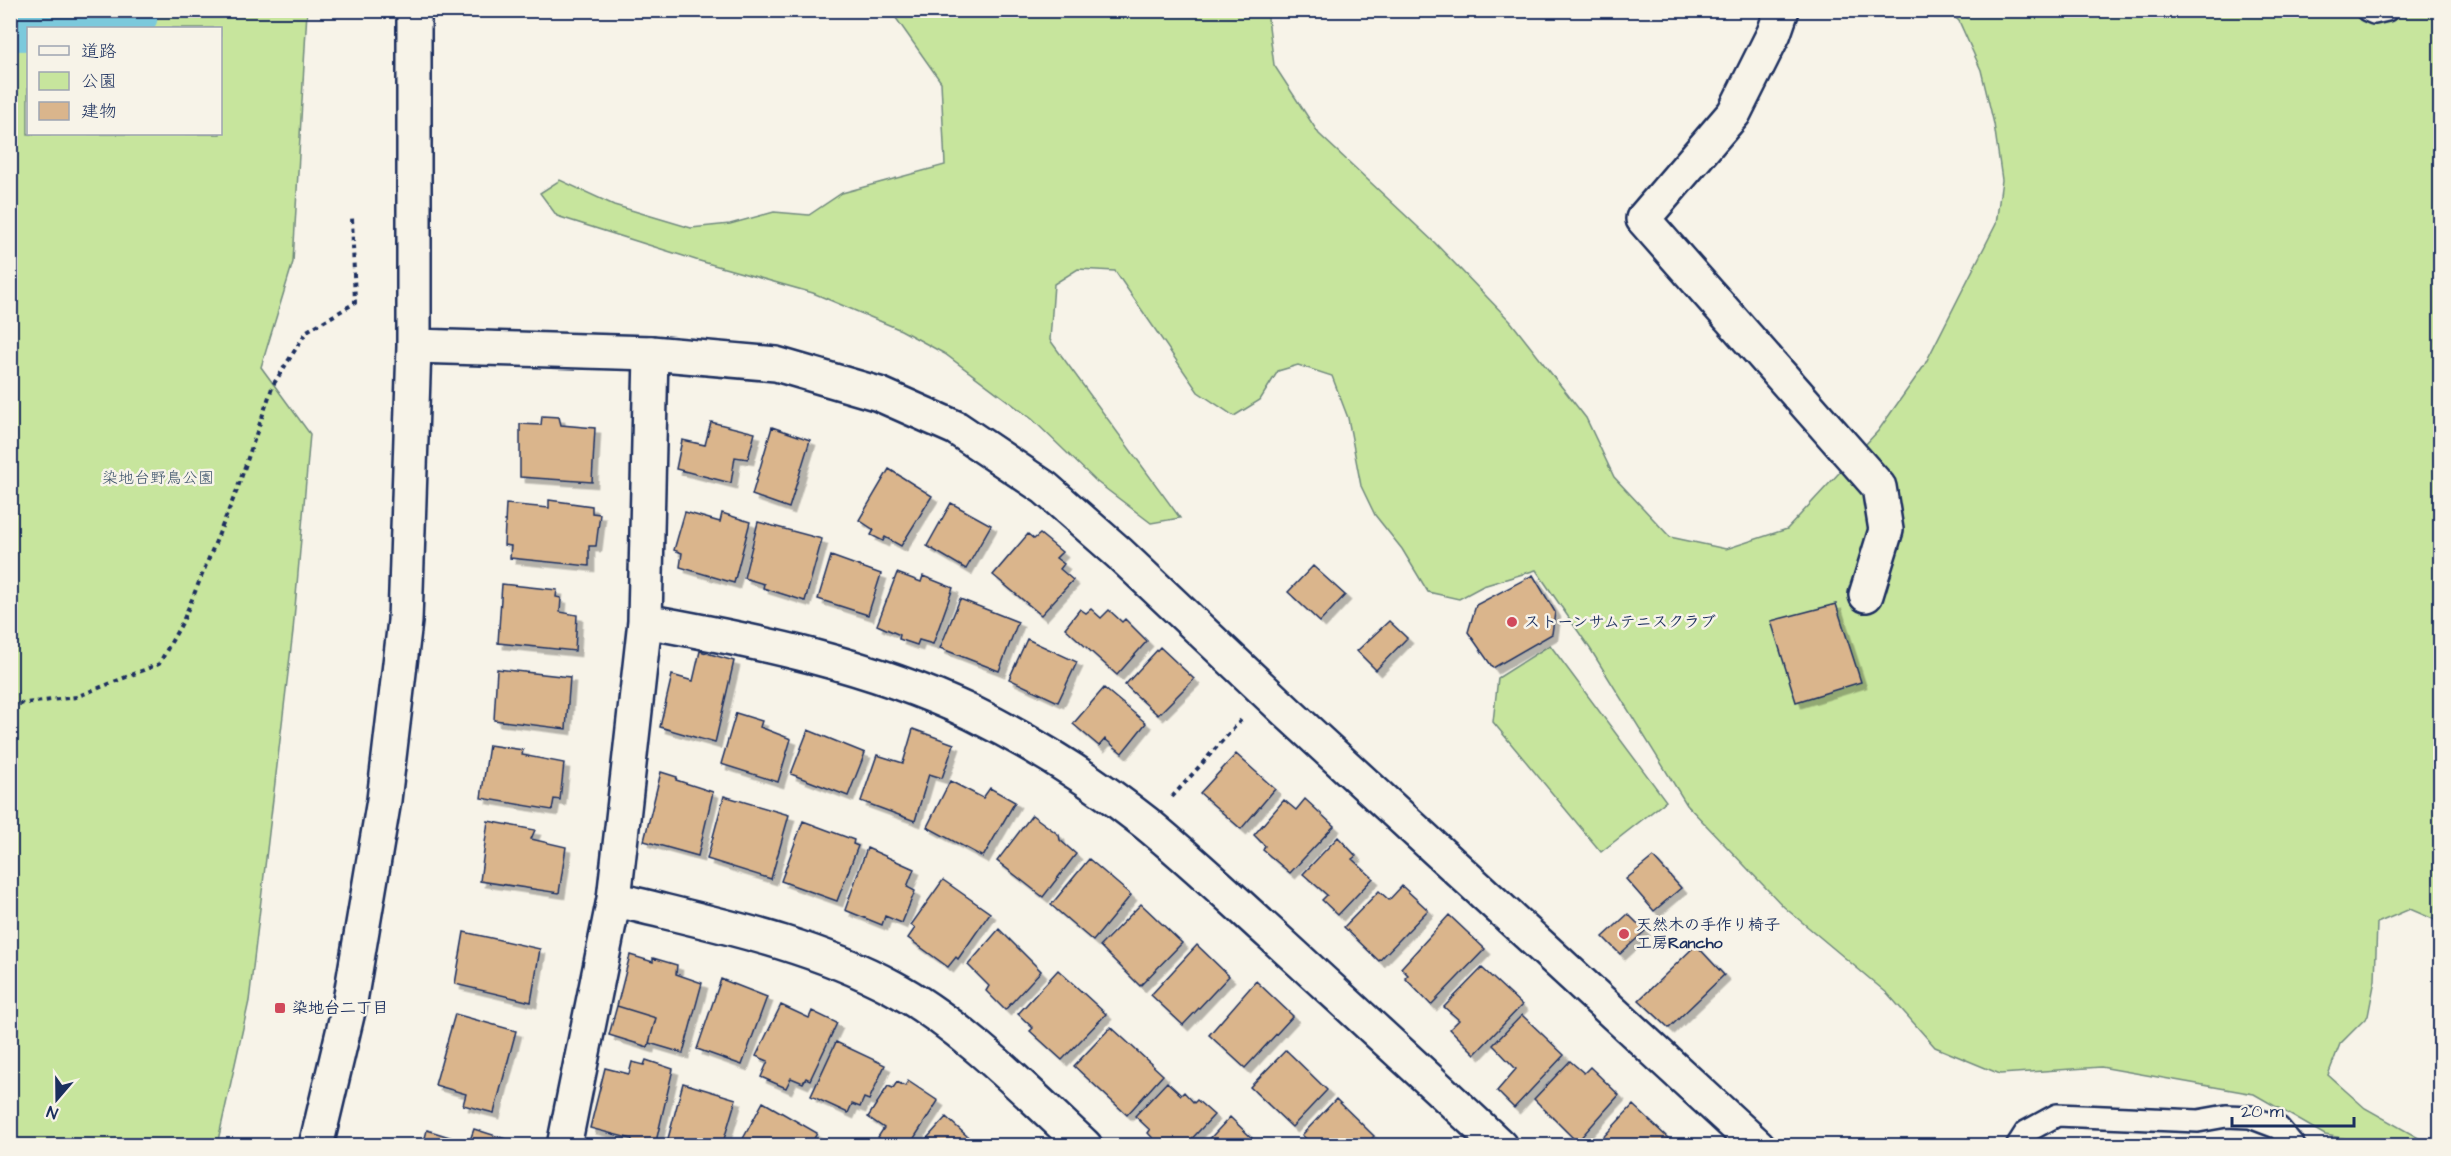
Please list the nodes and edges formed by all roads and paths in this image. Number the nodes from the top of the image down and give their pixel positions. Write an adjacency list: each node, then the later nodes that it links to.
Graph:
1 (414, 10): 6 (street)
2 (1782, 10): 8 (street)
3 (2367, 10): 4 (lane)
4 (2387, 10)
5 (352, 217): 10 (path)
6 (414, 346): 7 (street); 14 (street)
7 (651, 353): 9 (street); 18 (street)
8 (1866, 595)
9 (645, 621): 13 (street); 17 (street)
10 (10, 705)
11 (1229, 732): 12 (path)
12 (1173, 795)
13 (614, 899): 15 (street); 16 (street)
14 (316, 1146)
15 (564, 1146)
16 (1085, 1146)
17 (1500, 1146)
18 (1758, 1146)
19 (2017, 1146): 20 (lane)
20 (2294, 1146)

